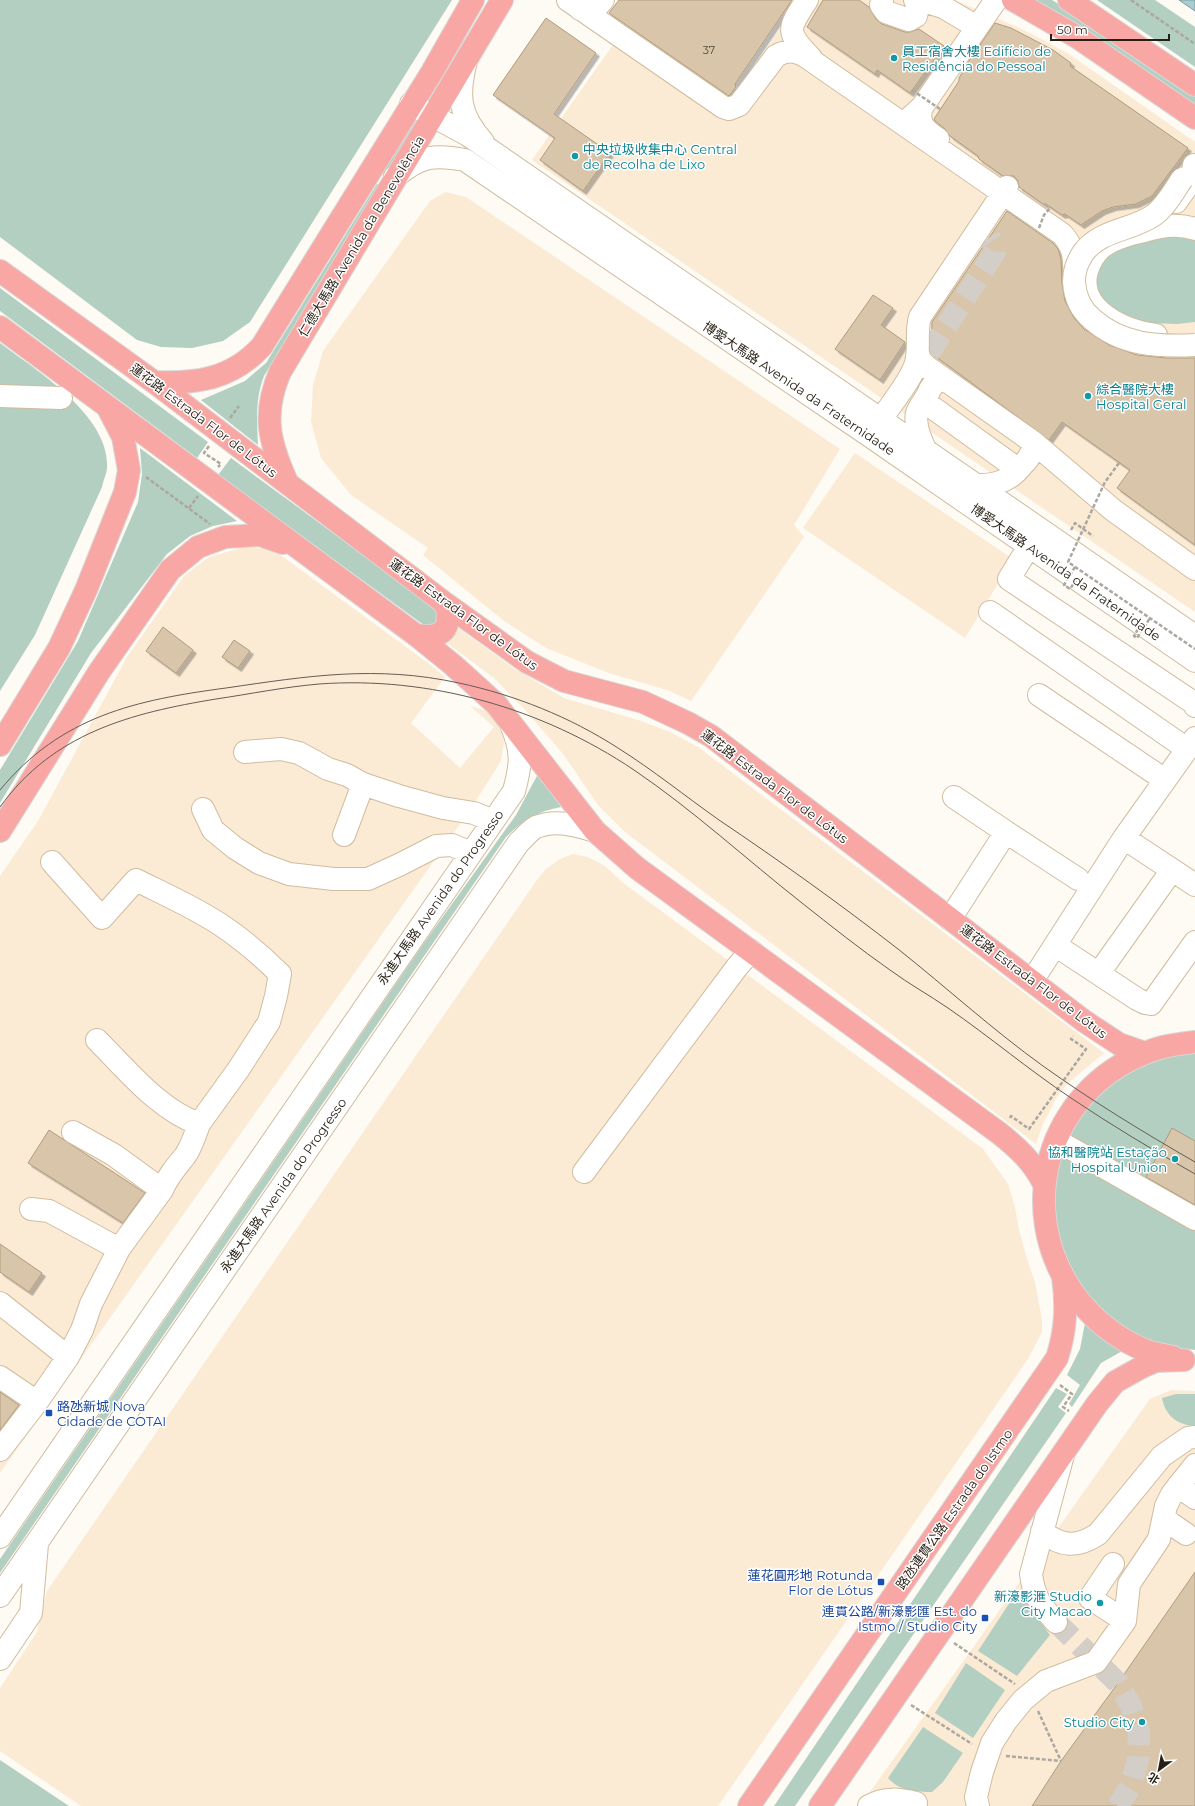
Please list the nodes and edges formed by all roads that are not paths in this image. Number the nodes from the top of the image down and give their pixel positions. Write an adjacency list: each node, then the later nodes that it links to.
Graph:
1 (473, 0): 17 (main road, 仁德大馬路 Avenida da Benevolência)
2 (502, 0): 13 (main road, 仁德大馬路 Avenida da Benevolência)
3 (807, 0): 14 (street)
4 (882, 0): 5 (street)
5 (915, 0)
6 (920, 0): 12 (street)
7 (996, 0): 12 (street)
8 (1013, 0): 19 (main road)
9 (1070, 0): 15 (main road)
10 (603, 1): 11 (street)
11 (574, 4): 14 (street)
12 (977, 27): 16 (street)
13 (466, 61): 18 (main road, 仁德大馬路 Avenida da Benevolência); 21 (street, 博愛大馬路 Avenida da Fraternidade)
14 (815, 62): 20 (street)
15 (1195, 85)
16 (925, 102): 20 (street); 24 (street)
17 (411, 104): 18 (street, 博愛大馬路 Avenida da Fraternidade); 35 (main road, 仁德大馬路 Avenida da Benevolência)
18 (432, 116): 21 (street, 博愛大馬路 Avenida da Fraternidade); 23 (main road, 仁德大馬路 Avenida da Benevolência)
19 (1195, 118)
20 (896, 120): 24 (street)
21 (490, 151): 41 (street, 博愛大馬路 Avenida da Fraternidade)
22 (1192, 176): 25 (street); 27 (street); 30 (street, bridge)
23 (395, 177): 41 (street, 博愛大馬路 Avenida da Fraternidade); 45 (main road, 仁德大馬路 Avenida da Benevolência)
24 (1005, 190): 28 (street); 30 (street); 34 (street)
25 (1195, 223)
26 (1195, 229): 27 (street)
27 (1142, 231): 28 (street)
28 (1112, 241): 32 (street)
29 (0, 271): 35 (main road, 蓮花路 Estrada Flor de Lótus)
30 (1074, 273): 33 (street, bridge)
31 (0, 327): 40 (main road)
32 (1195, 334)
33 (1195, 345)
34 (920, 361): 36 (street); 41 (street)
35 (154, 382): 45 (main road, 蓮花路 Estrada Flor de Lótus)
36 (948, 382): 37 (street); 42 (street)
37 (928, 394): 43 (street); 44 (street)
38 (0, 396): 39 (street)
39 (60, 398)
40 (107, 406): 48 (main road); 59 (main road)
41 (875, 428): 43 (street, 博愛大馬路 Avenida da Fraternidade); 46 (street, 博愛大馬路 Avenida da Fraternidade)
42 (1038, 445): 44 (street); 49 (street)
43 (926, 451): 46 (street, 博愛大馬路 Avenida da Fraternidade)
44 (1023, 464): 46 (street)
45 (288, 483): 50 (main road, 蓮花路 Estrada Flor de Lótus)
46 (969, 493): 47 (street, 博愛大馬路 Avenida da Fraternidade); 53 (street, 博愛大馬路 Avenida da Fraternidade)
47 (1029, 546): 54 (street, 博愛大馬路 Avenida da Fraternidade); 56 (street)
48 (297, 548): 52 (main road); 66 (main road)
49 (1195, 569)
50 (446, 604): 52 (main road); 76 (main road, 蓮花路 Estrada Flor de Lótus)
51 (990, 612): 58 (street)
52 (416, 635): 57 (main road)
53 (1195, 636)
54 (1195, 661)
55 (1039, 695): 61 (street)
56 (1195, 706)
57 (511, 723): 65 (street, 永進大馬路 Avenida do Progresso); 67 (main road)
58 (1191, 744): 61 (street)
59 (0, 745)
60 (245, 752): 62 (street)
61 (1165, 780): 70 (street)
62 (364, 784): 65 (street); 69 (street)
63 (954, 797): 68 (street)
64 (202, 809): 71 (street)
65 (493, 821): 71 (street, 永進大馬路 Avenida do Progresso)
66 (0, 831)
67 (594, 831): 79 (main road); 109 (street, 永進大馬路 Avenida do Progresso)
68 (1006, 832): 74 (street); 76 (street)
69 (344, 835)
70 (1124, 838): 73 (street); 78 (street)
71 (470, 853): 108 (street, 永進大馬路 Avenida do Progresso)
72 (52, 862): 85 (street)
73 (1172, 870): 75 (street); 80 (street)
74 (1078, 879)
75 (1195, 885)
76 (950, 919): 81 (main road, 蓮花路 Estrada Flor de Lótus)
77 (1195, 942): 80 (street)
78 (1056, 944): 80 (street); 81 (street)
79 (751, 951): 88 (street); 89 (main road)
80 (1099, 973)
81 (1032, 981): 84 (main road, 蓮花路 Estrada Flor de Lótus)
82 (96, 1040): 85 (street)
83 (1195, 1042): 84 (main road)
84 (1145, 1052): 87 (main road)
85 (199, 1124): 90 (street)
86 (72, 1132): 90 (street)
87 (1056, 1140): 89 (main road); 92 (street)
88 (584, 1172)
89 (1044, 1184): 94 (main road)
90 (162, 1190): 93 (street)
91 (31, 1209): 93 (street)
92 (1195, 1219)
93 (119, 1249): 96 (street)
94 (1063, 1277): 97 (main road); 116 (main road, 路氹連貫公路 Estrada do Istmo)
95 (0, 1303): 96 (street)
96 (68, 1357): 99 (street)
97 (1190, 1360): 102 (main road)
98 (0, 1377): 99 (street)
99 (37, 1402): 101 (street)
100 (1195, 1437): 106 (street)
101 (0, 1450)
102 (1065, 1450): 106 (street); 117 (main road)
103 (1194, 1466): 104 (street)
104 (1186, 1492): 105 (street)
105 (1164, 1519): 107 (street); 112 (street)
106 (1042, 1531): 113 (street)
107 (1186, 1534)
108 (0, 1537)
109 (37, 1543): 111 (street, 永進大馬路 Avenida do Progresso); 114 (street)
110 (1113, 1564): 112 (street)
111 (0, 1596)
112 (1125, 1621): 119 (street)
113 (1056, 1622)
114 (0, 1659)
115 (916, 1803): 118 (street)
116 (750, 1806)
117 (820, 1806)
118 (869, 1806)
119 (978, 1806)

